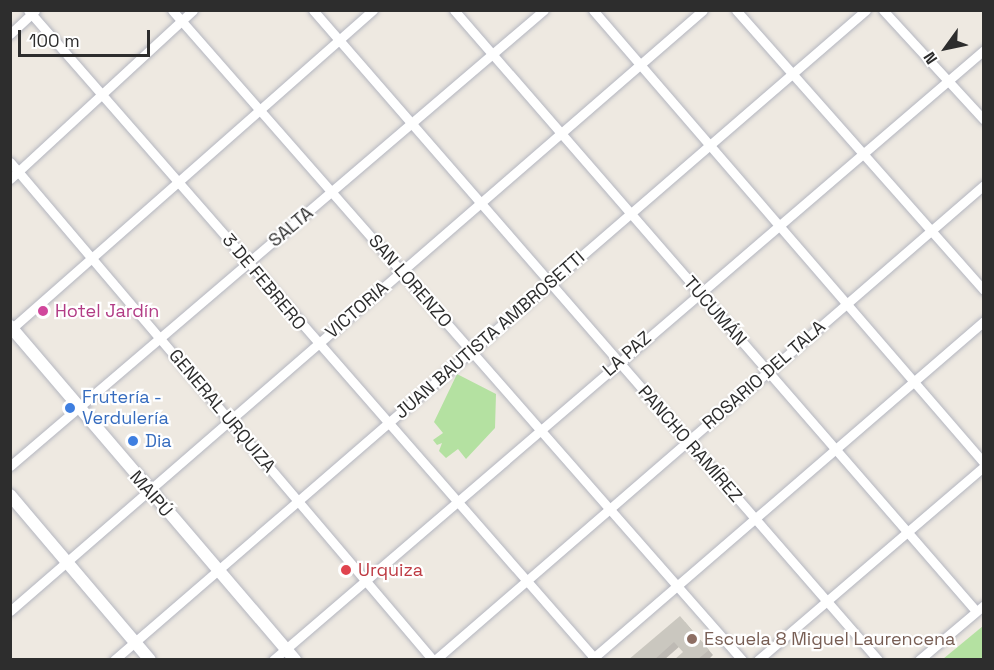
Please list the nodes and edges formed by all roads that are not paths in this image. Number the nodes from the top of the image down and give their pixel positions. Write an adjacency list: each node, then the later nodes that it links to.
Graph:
1 (172, 10): 13 (street, SAN LORENZO)
2 (193, 10): 13 (street)
3 (313, 10): 15 (street, PANCHO RAMÍREZ)
4 (373, 10): 15 (street)
5 (454, 10): 17 (street, TUCUMÁN)
6 (543, 10): 17 (street, SALTA)
7 (593, 10): 18 (street)
8 (703, 10): 18 (street, VICTORIA)
9 (736, 10): 19 (street)
10 (866, 10): 19 (street, JUAN BAUTISTA AMBROSETTI)
11 (883, 10): 20 (street)
12 (32, 12): 14 (street); 21 (street, 3 DE FEBRERO)
13 (182, 21): 21 (street); 22 (street, SAN LORENZO)
14 (10, 34)
15 (339, 40): 22 (street); 24 (street, PANCHO RAMÍREZ)
16 (984, 50): 20 (street, LA PAZ)
17 (492, 54): 24 (street, SALTA); 25 (street, TUCUMÁN)
18 (640, 65): 25 (street, VICTORIA); 26 (street)
19 (792, 74): 26 (street, JUAN BAUTISTA AMBROSETTI); 27 (street)
20 (947, 79): 23 (street); 27 (street, LA PAZ)
21 (102, 95): 29 (street); 31 (street, 3 DE FEBRERO)
22 (260, 110): 31 (street); 33 (street, SAN LORENZO)
23 (984, 120)
24 (411, 123): 33 (street, SALTA); 34 (street, PANCHO RAMÍREZ)
25 (561, 134): 34 (street, VICTORIA); 35 (street, TUCUMÁN)
26 (709, 146): 35 (street, JUAN BAUTISTA AMBROSETTI); 36 (street)
27 (862, 151): 36 (street, LA PAZ); 37 (street)
28 (10, 162): 29 (street, GENERAL URQUIZA)
29 (19, 172): 30 (street); 38 (street, GENERAL URQUIZA)
30 (10, 179)
31 (179, 182): 38 (street); 39 (street, 3 DE FEBRERO)
32 (984, 185): 37 (street, ROSARIO DEL TALA)
33 (332, 192): 39 (street, SALTA); 40 (street, SAN LORENZO)
34 (481, 203): 40 (street, VICTORIA); 41 (street, PANCHO RAMÍREZ)
35 (630, 214): 41 (street, JUAN BAUTISTA AMBROSETTI); 43 (street, TUCUMÁN)
36 (777, 224): 43 (street, LA PAZ); 44 (street)
37 (931, 231): 42 (street); 44 (street, ROSARIO DEL TALA)
38 (92, 258): 46 (street); 47 (street, GENERAL URQUIZA)
39 (248, 263): 47 (street, SALTA); 48 (street, 3 DE FEBRERO)
40 (402, 272): 48 (street, VICTORIA); 49 (street, SAN LORENZO)
41 (550, 283): 49 (street, JUAN BAUTISTA AMBROSETTI); 50 (street, PANCHO RAMÍREZ)
42 (984, 290)
43 (698, 291): 50 (street, LA PAZ); 51 (street, TUCUMÁN)
44 (846, 304): 51 (street, ROSARIO DEL TALA); 52 (street)
45 (984, 321): 52 (street)
46 (11, 328): 53 (street, MAIPÚ)
47 (160, 338): 53 (street, SALTA); 54 (street, GENERAL URQUIZA)
48 (318, 345): 54 (street, VICTORIA); 55 (street, 3 DE FEBRERO)
49 (471, 351): 55 (street, JUAN BAUTISTA AMBROSETTI); 56 (street, SAN LORENZO)
50 (618, 361): 56 (street, LA PAZ); 57 (street, PANCHO RAMÍREZ)
51 (768, 372): 57 (street, ROSARIO DEL TALA); 58 (street, TUCUMÁN)
52 (913, 382): 58 (street); 59 (street)
53 (78, 408): 60 (street, SALTA); 61 (street, MAIPÚ)
54 (230, 420): 61 (street, VICTORIA); 63 (street, GENERAL URQUIZA)
55 (387, 424): 63 (street, JUAN BAUTISTA AMBROSETTI); 64 (street, 3 DE FEBRERO)
56 (540, 430): 64 (street, LA PAZ); 65 (street, SAN LORENZO)
57 (688, 441): 65 (street, ROSARIO DEL TALA); 66 (street, PANCHO RAMÍREZ)
58 (835, 449): 66 (street); 67 (street, TUCUMÁN)
59 (984, 464): 67 (street)
60 (10, 466)
61 (149, 491): 68 (street, VICTORIA); 69 (street, MAIPÚ)
62 (10, 495): 68 (street)
63 (298, 500): 69 (street, JUAN BAUTISTA AMBROSETTI); 70 (street, GENERAL URQUIZA)
64 (459, 501): 70 (street, LA PAZ); 71 (street, 3 DE FEBRERO)
65 (610, 508): 71 (street, ROSARIO DEL TALA); 72 (street, SAN LORENZO)
66 (755, 518): 72 (street); 73 (street, PANCHO RAMÍREZ)
67 (907, 532): 73 (street); 74 (street, TUCUMÁN)
68 (67, 562): 75 (street, VICTORIA); 76 (street)
69 (217, 571): 76 (street, JUAN BAUTISTA AMBROSETTI); 77 (street, MAIPÚ)
70 (366, 580): 77 (street, LA PAZ); 83 (street, GENERAL URQUIZA)
71 (527, 580): 78 (street, 3 DE FEBRERO); 83 (street, ROSARIO DEL TALA)
72 (677, 585): 78 (street); 84 (street, SAN LORENZO)
73 (827, 601): 85 (street); 86 (street, PANCHO RAMÍREZ)
74 (980, 608): 87 (street)
75 (10, 610)
76 (135, 642): 79 (street, JUAN BAUTISTA AMBROSETTI); 80 (street)
77 (286, 648): 81 (street, LA PAZ); 82 (street, MAIPÚ)
78 (594, 659)
79 (114, 660)
80 (150, 660)
81 (273, 660)
82 (295, 660)
83 (434, 660)
84 (742, 660)
85 (758, 660)
86 (878, 660)
87 (920, 660)

